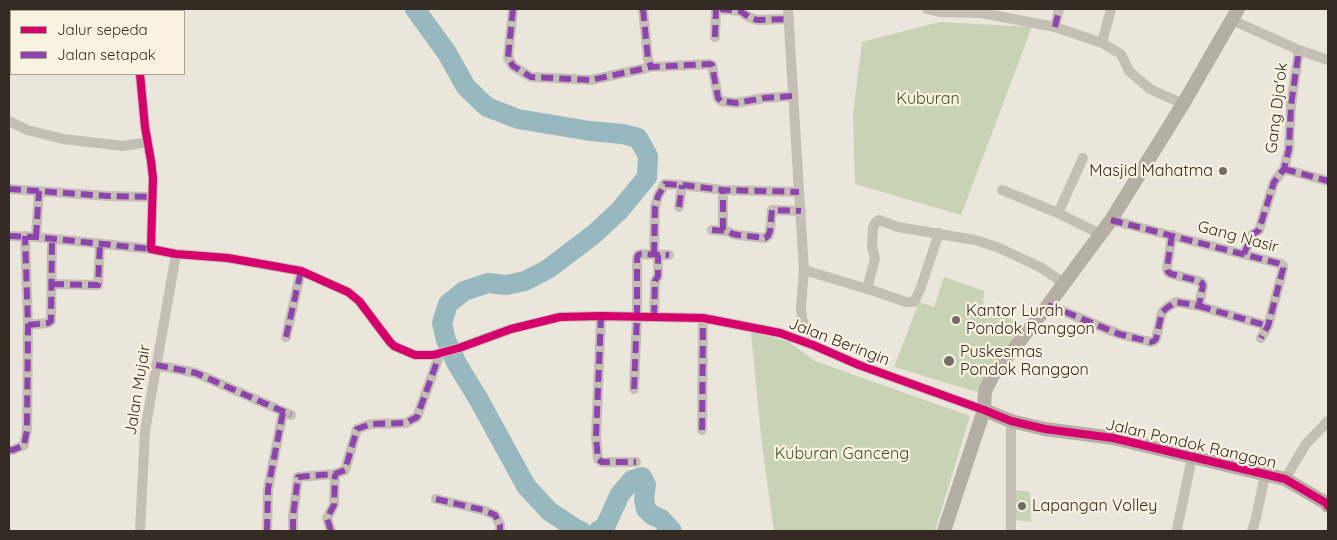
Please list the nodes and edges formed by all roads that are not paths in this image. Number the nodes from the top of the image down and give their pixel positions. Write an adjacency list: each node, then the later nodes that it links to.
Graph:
1 (513, 9): 15 (street)
2 (643, 9): 15 (street)
3 (716, 9): 11 (street)
4 (720, 9): 8 (street)
5 (927, 9): 10 (street)
6 (1059, 9): 10 (street)
7 (1111, 9): 12 (street)
8 (789, 14): 17 (street, Jalan Beringin)
9 (1235, 14): 13 (street); 18 (street)
10 (1055, 27): 12 (street)
11 (715, 37)
12 (1102, 43): 18 (street)
13 (1299, 50): 14 (street); 22 (street, Gang Dja'ok)
14 (1328, 60)
15 (651, 67): 17 (street)
16 (140, 75): 20 (street)
17 (793, 96): 29 (street, Jalan Beringin)
18 (1183, 104): 34 (street)
19 (9, 121): 20 (street)
20 (148, 142): 30 (street)
21 (1083, 158): 33 (street)
22 (1284, 169): 23 (street); 46 (street, Gang Dja'ok)
23 (1328, 181)
24 (682, 184): 26 (street); 31 (street); 45 (street)
25 (9, 189): 28 (street)
26 (723, 190): 29 (street); 32 (street)
27 (1002, 190): 33 (street)
28 (39, 191): 30 (street); 40 (street)
29 (798, 192): 32 (street, Jalan Beringin)
30 (153, 197): 43 (street)
31 (679, 207)
32 (801, 211): 48 (street, Jalan Beringin)
33 (1058, 213): 36 (street)
34 (1111, 220): 36 (street); 37 (street, Gang Nasir)
35 (939, 233): 50 (street); 52 (street); 52 (street)
36 (1100, 234): 50 (street)
37 (1172, 235): 46 (street, Gang Nasir); 54 (street)
38 (9, 236): 39 (street, Jalan Beringin)
39 (25, 236): 40 (street, Jalan Beringin); 59 (street)
40 (36, 237): 41 (street, Jalan Beringin)
41 (52, 239): 42 (street, Jalan Beringin); 51 (street)
42 (100, 244): 43 (street, Jalan Beringin); 51 (street)
43 (151, 249): 44 (street, Jalan Beringin)
44 (176, 254): 49 (street, Jalan Beringin); 65 (street, Jalan Mujair)
45 (656, 254): 47 (street); 56 (street); 57 (street)
46 (1244, 254): 60 (street, Gang Nasir)
47 (669, 255)
48 (804, 270): 52 (street); 63 (street, Jalan Beringin)
49 (301, 271): 61 (street); 64 (street, Jalan Beringin)
50 (1064, 283): 53 (street)
51 (52, 284): 59 (street)
52 (867, 289)
53 (1048, 305): 54 (street); 67 (street)
54 (1200, 306): 60 (street)
55 (601, 316): 56 (street, Jalan Beringin); 64 (street, Jalan Beringin); 73 (street)
56 (637, 316): 57 (street, Jalan Beringin); 66 (street)
57 (654, 317): 58 (street, Jalan Beringin)
58 (703, 318): 63 (street, Jalan Beringin); 70 (street)
59 (28, 324): 71 (street)
60 (1268, 326): 62 (street, Gang Nasir)
61 (286, 337)
62 (1261, 338)
63 (813, 345): 67 (street, Jalan Beringin)
64 (440, 353): 74 (street)
65 (156, 365): 80 (street, Jalan Mujair); 81 (street)
66 (634, 389)
67 (984, 410): 68 (street, Jalan Pondok Ranggon); 85 (street)
68 (1011, 421): 72 (street, Jalan Pondok Ranggon); 86 (street)
69 (1328, 421): 76 (street)
70 (702, 430)
71 (9, 450)
72 (1192, 458): 75 (street, Jalan Pondok Ranggon); 79 (street)
73 (636, 462)
74 (335, 474): 82 (street); 83 (street)
75 (1265, 475): 76 (street, Jalan Pondok Ranggon); 87 (street)
76 (1285, 479): 78 (street, Jalan Pondok Ranggon)
77 (436, 499): 84 (street)
78 (1328, 506)
79 (1177, 529)
80 (140, 531)
81 (267, 531)
82 (293, 531)
83 (331, 531)
84 (500, 531)
85 (944, 531)
86 (1011, 531)
87 (1252, 531)

